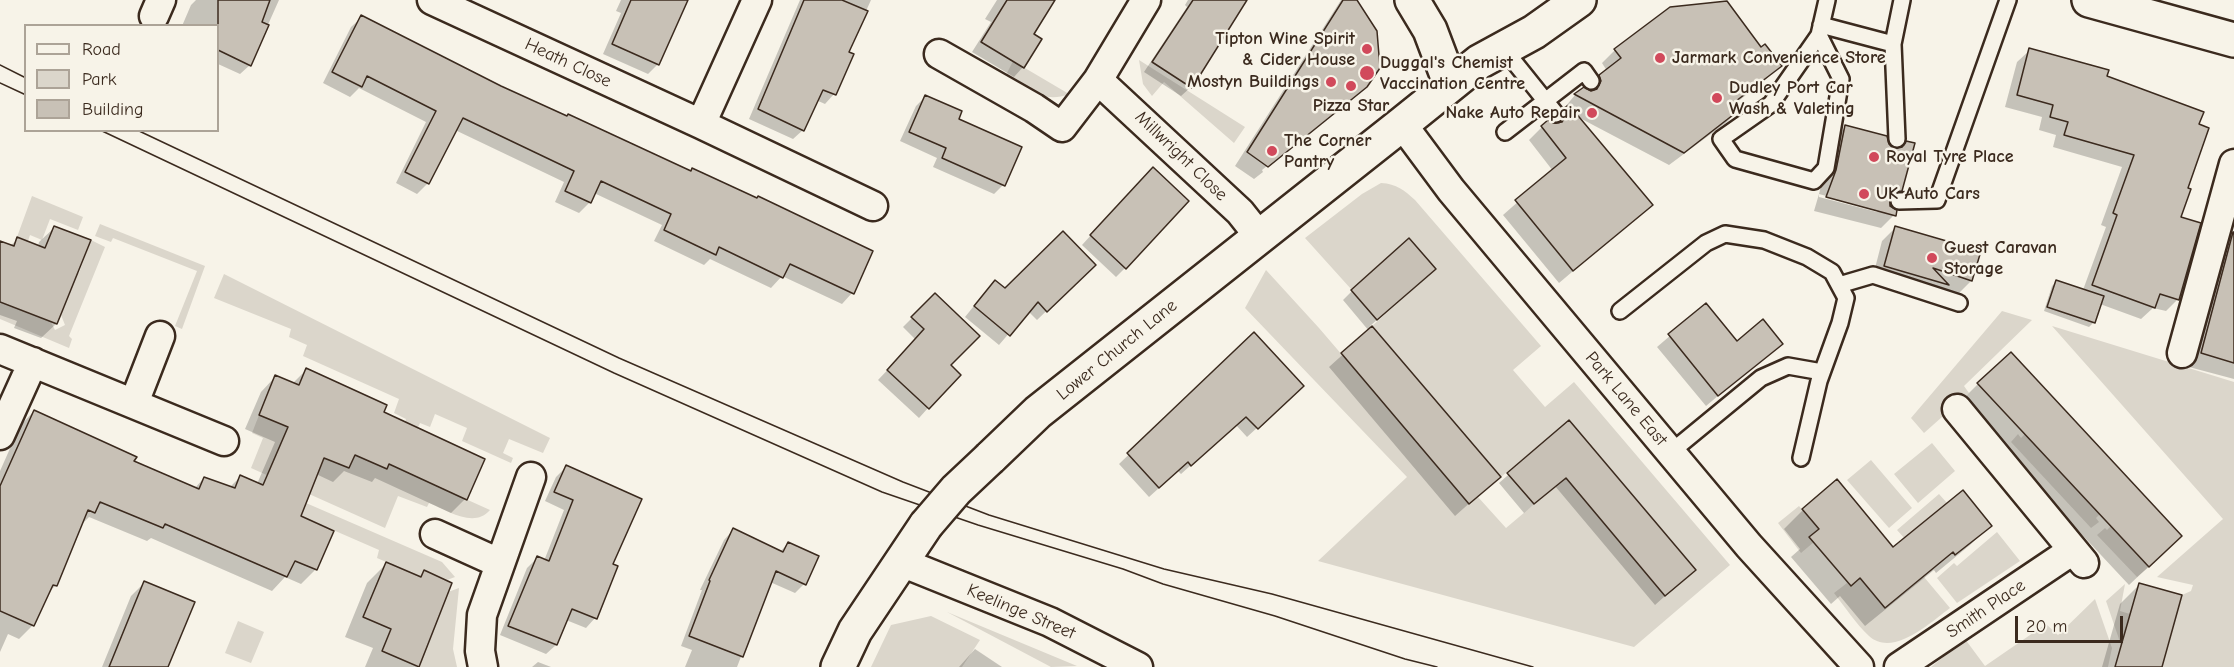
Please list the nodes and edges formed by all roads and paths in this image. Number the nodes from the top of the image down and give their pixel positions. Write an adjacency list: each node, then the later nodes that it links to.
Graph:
1 (435, 0): 22 (street, Heath Close)
2 (757, 0): 22 (street)
3 (1412, 0): 19 (main road)
4 (1540, 0): 16 (main road)
5 (1579, 0): 16 (main road)
6 (1827, 0): 12 (lane)
7 (1902, 0): 14 (lane)
8 (2008, 0): 27 (lane)
9 (2089, 0): 11 (main road)
10 (1143, 1): 17 (street)
11 (2140, 8): 13 (main road)
12 (1820, 30): 12 (lane); 14 (lane)
13 (2234, 40)
14 (1893, 44): 25 (lane)
15 (939, 54): 17 (street)
16 (1491, 55): 19 (main road, Lower Church Lane); 20 (lane)
17 (1098, 80): 29 (street, Millwright Close)
18 (1591, 81): 20 (lane)
19 (1450, 83): 23 (main road, Lower Church Lane)
20 (1546, 100): 21 (lane); 24 (lane)
21 (1556, 114)
22 (701, 124): 28 (street, Heath Close)
23 (1402, 124): 29 (main road, Lower Church Lane); 42 (street, Park Lane East)
24 (1505, 132)
25 (1897, 139)
26 (2234, 164): 35 (street)
27 (1899, 201)
28 (873, 206)
29 (1259, 236): 46 (main road, Lower Church Lane, bridge)
30 (1839, 285): 31 (lane); 32 (lane); 37 (lane)
31 (1959, 303)
32 (1620, 311)
33 (160, 336): 38 (street)
34 (0, 349): 36 (street)
35 (2182, 353)
36 (33, 362): 38 (street); 40 (street)
37 (1822, 372): 42 (lane); 43 (lane)
38 (134, 403): 41 (street)
39 (1957, 409): 52 (street, Smith Place)
40 (0, 435)
41 (224, 441)
42 (1671, 452): 51 (street, Park Lane East)
43 (1801, 458)
44 (531, 477): 47 (street)
45 (435, 534): 47 (street)
46 (901, 562): 49 (main road, Lower Church Lane); 50 (street, Keelinge Street)
47 (499, 563): 48 (street)
48 (483, 667)
49 (838, 667)
50 (1138, 667)
51 (1859, 667)
52 (1899, 667)

